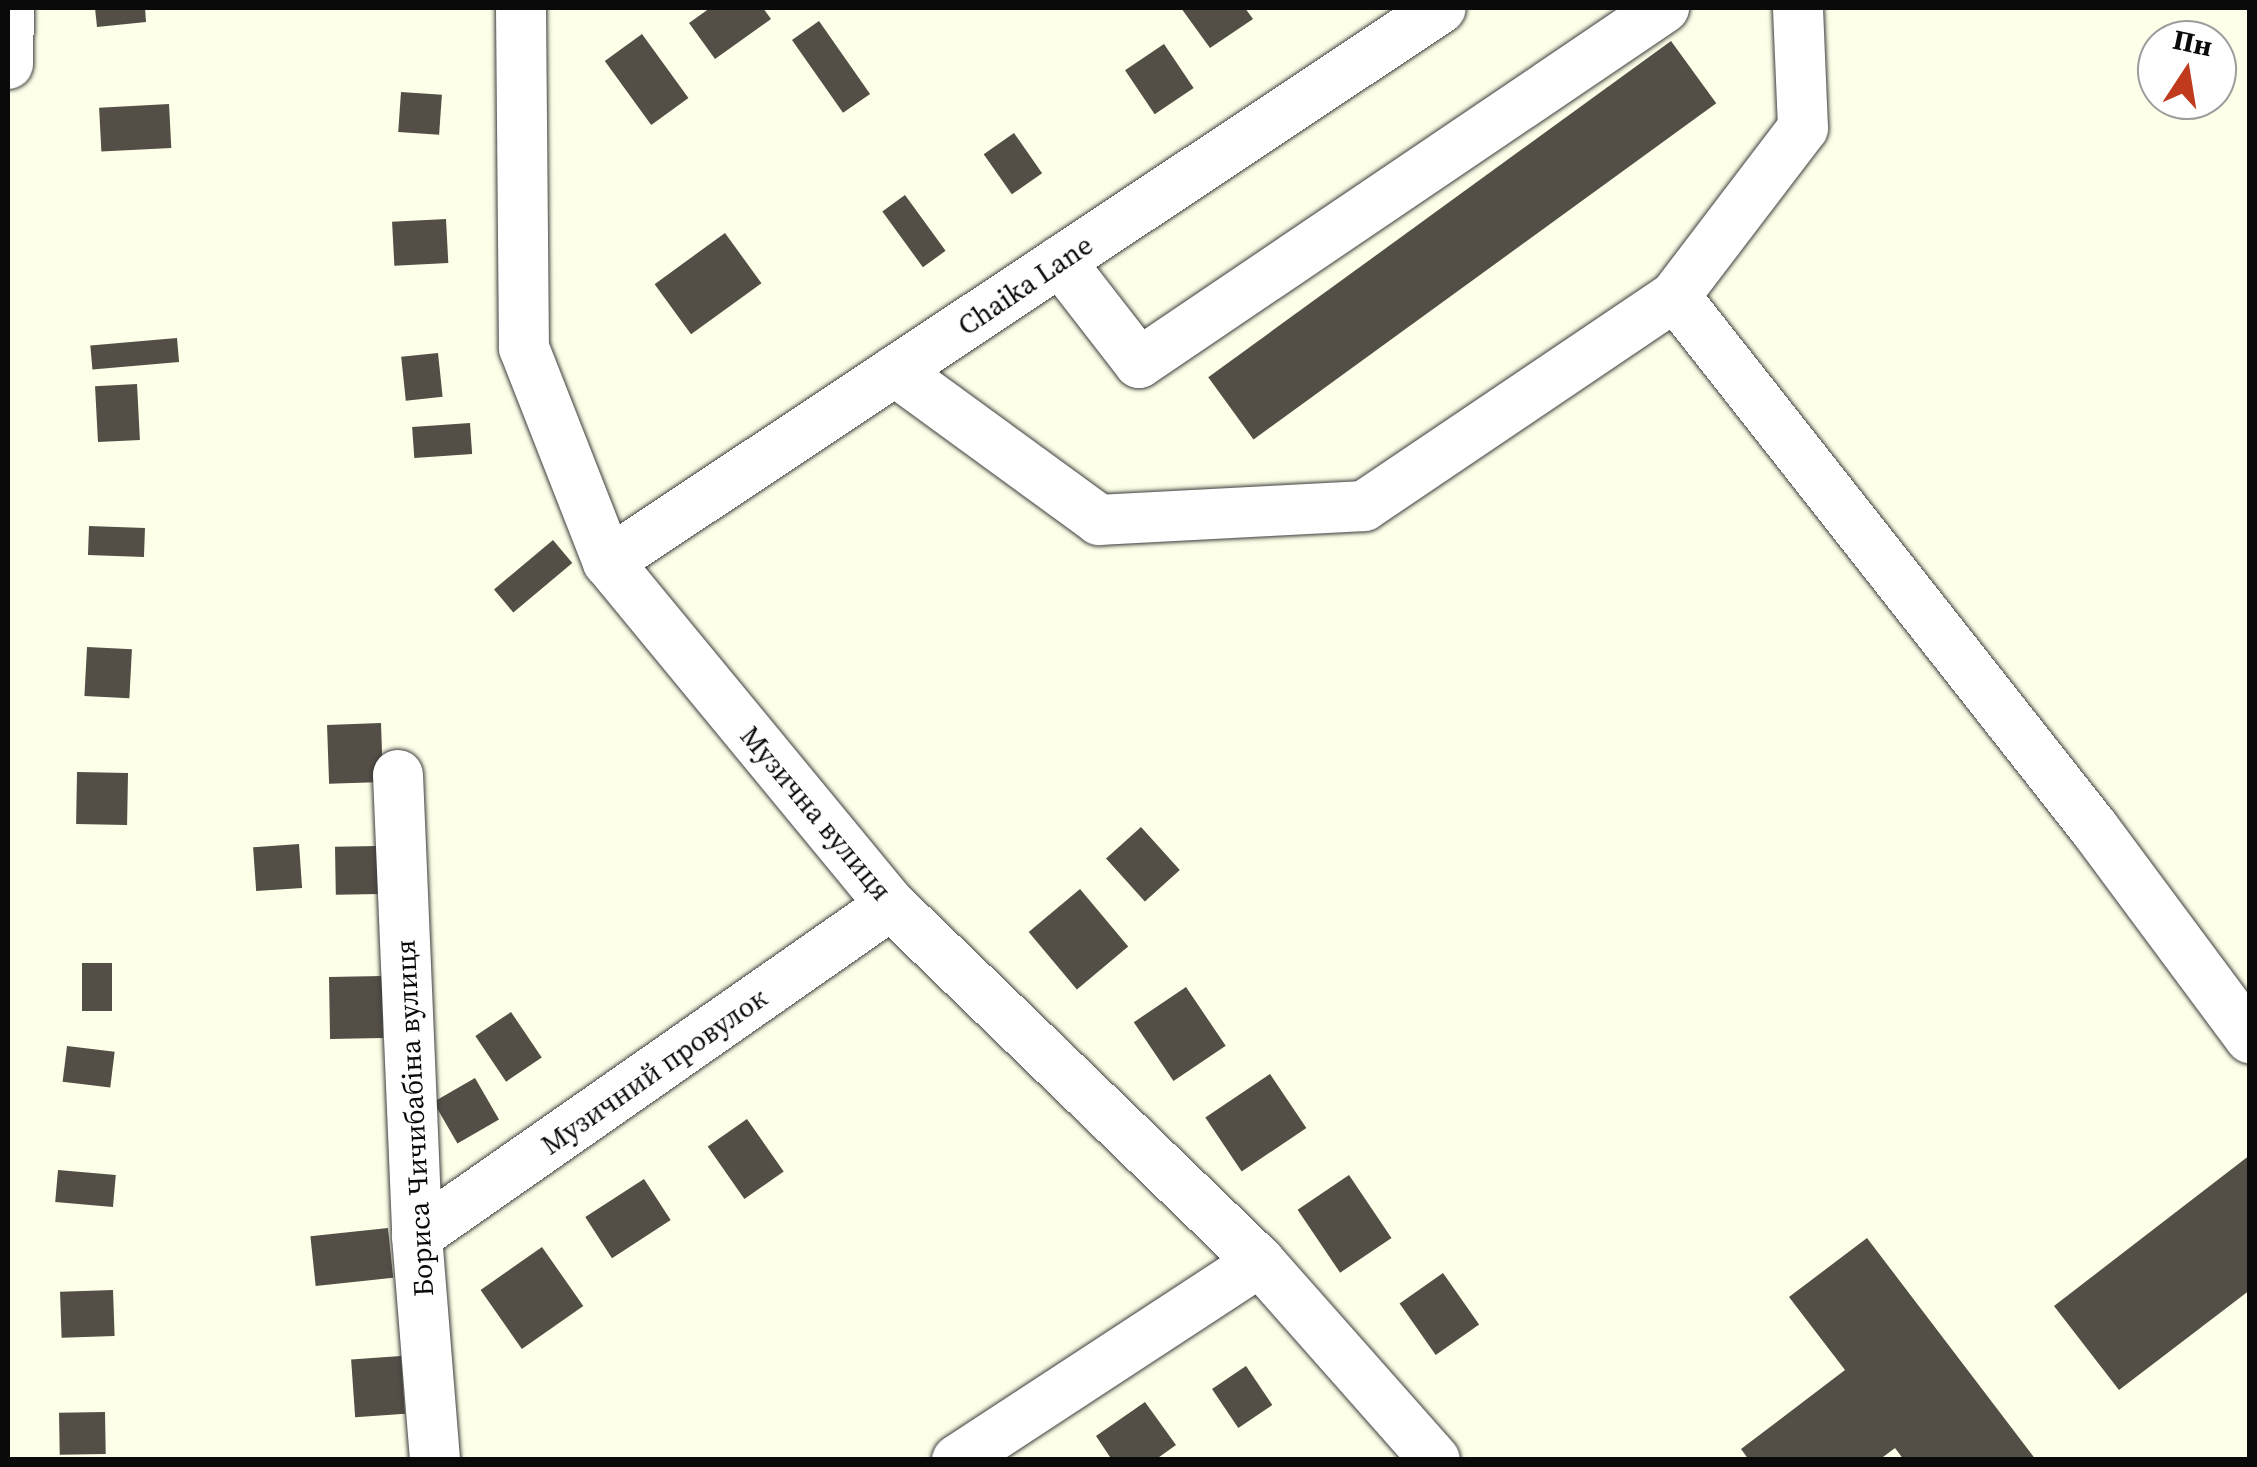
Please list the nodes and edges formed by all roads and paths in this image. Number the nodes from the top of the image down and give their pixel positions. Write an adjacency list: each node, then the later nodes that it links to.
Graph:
1 (9, 8): 6 (street)
2 (522, 8): 10 (street, Музична вулиця)
3 (1441, 8): 7 (street, Chaika Lane)
4 (1664, 8): 7 (street)
5 (1798, 8): 8 (street)
6 (8, 64)
7 (1060, 262): 9 (street, Chaika Lane)
8 (1675, 296): 9 (street); 13 (street)
9 (895, 371): 10 (street, Chaika Lane)
10 (608, 562): 12 (street, Музична вулиця)
11 (398, 775): 14 (street, Бориса Чичибабіна вулиця)
12 (892, 906): 14 (street, Музичний провулок); 15 (street, Музична вулиця)
13 (2250, 1038)
14 (417, 1236): 16 (street, Бориса Чичибабіна вулиця)
15 (1260, 1262): 17 (street); 18 (street, Музична вулиця)
16 (436, 1460)
17 (957, 1460)
18 (1435, 1460)

